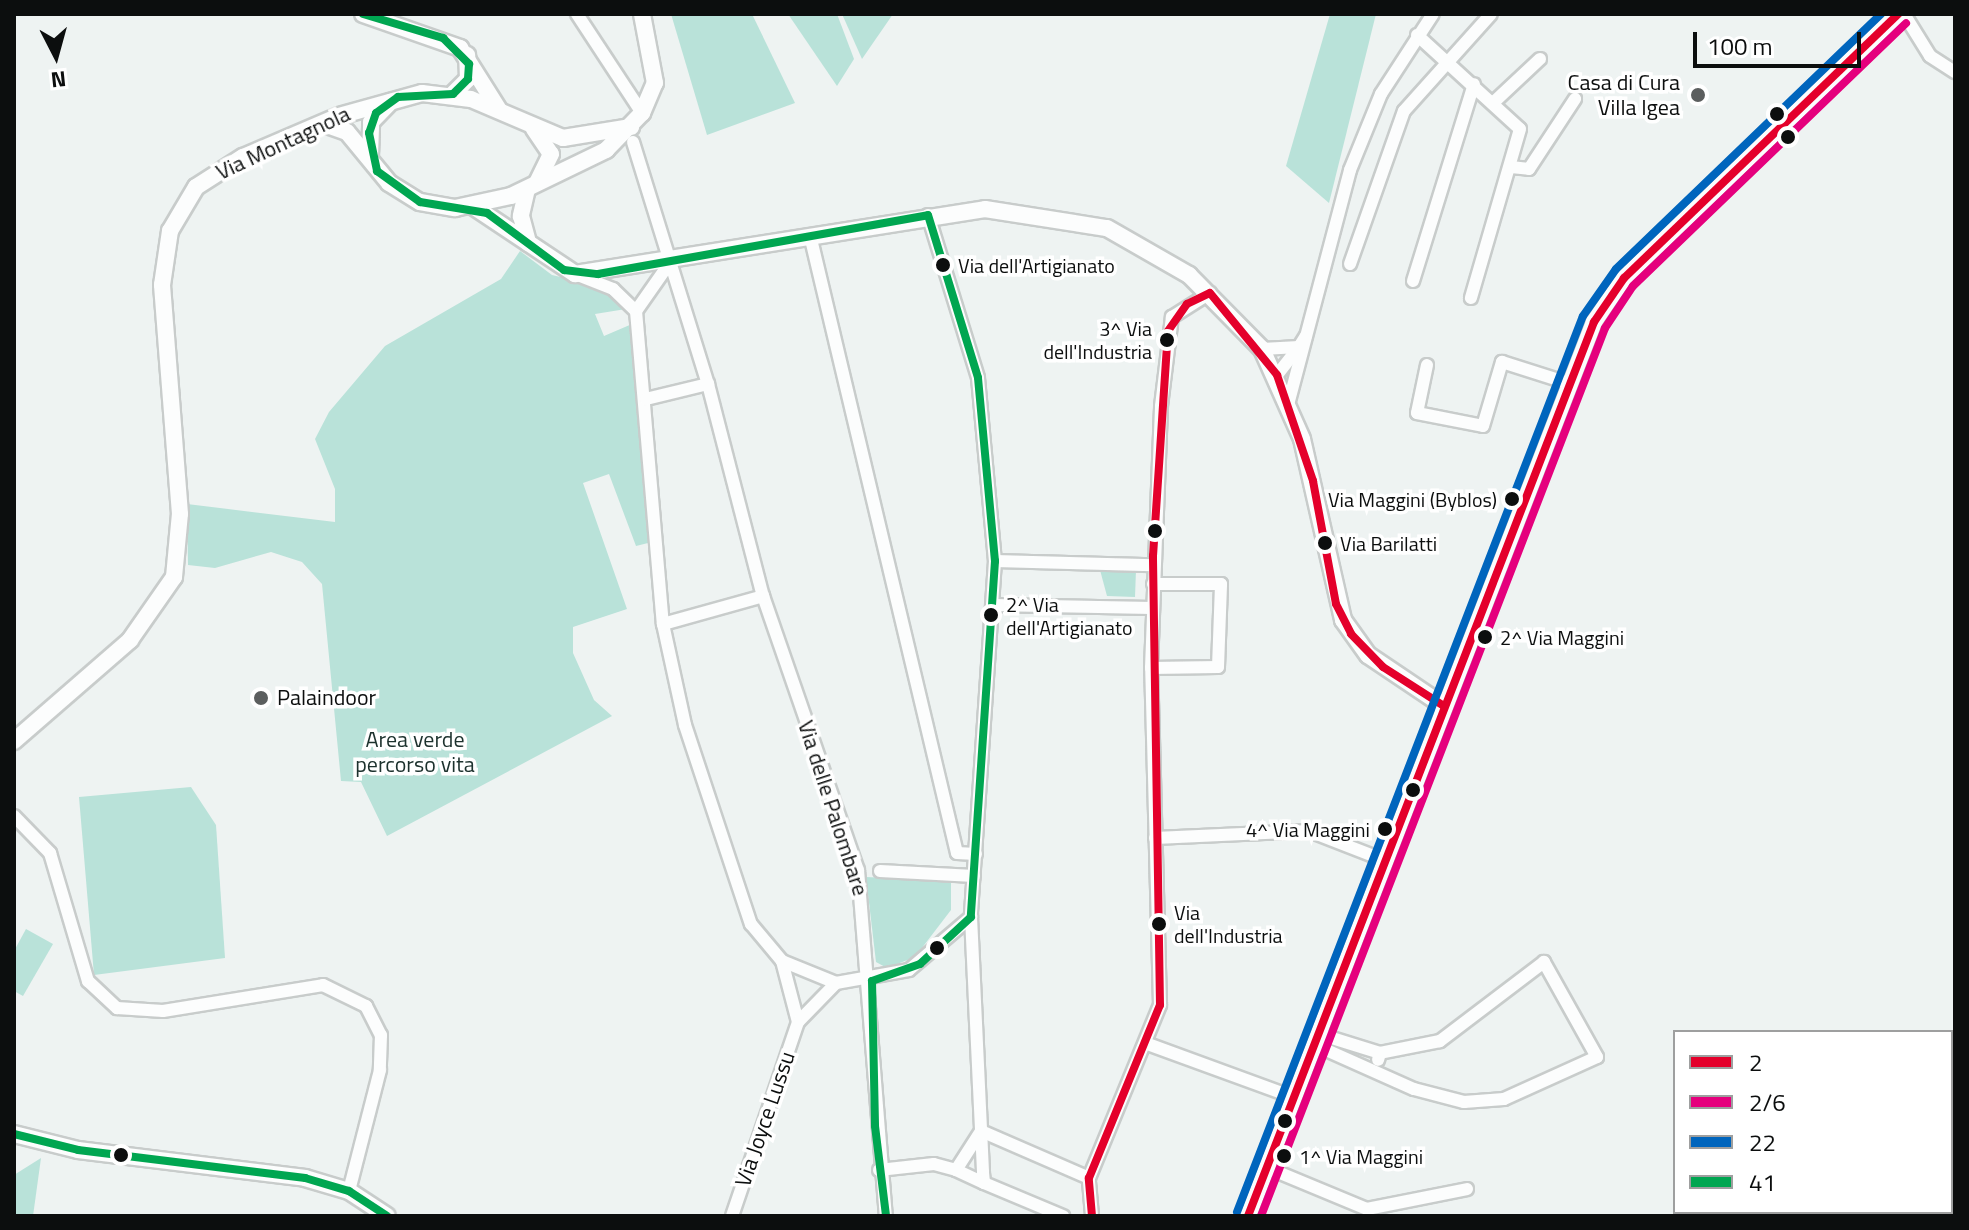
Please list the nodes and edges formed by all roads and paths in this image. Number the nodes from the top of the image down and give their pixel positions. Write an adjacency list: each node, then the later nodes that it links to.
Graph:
1 (363, 14): 8 (main road)
2 (577, 14): 19 (street, Via delle Palombare)
3 (642, 14): 19 (main road)
4 (1433, 14): 7 (street)
5 (1491, 14): 10 (street)
6 (1893, 16): 11 (street); 43 (main road)
7 (1417, 35): 10 (street); 39 (street)
8 (467, 55): 13 (main road); 17 (main road)
9 (1540, 59): 16 (street)
10 (1452, 60): 12 (street); 31 (street)
11 (1955, 72)
12 (1474, 84): 16 (street); 33 (street)
13 (453, 94): 14 (main road, Via Montagnola); 17 (main road, Via Montagnola)
14 (398, 97): 18 (main road, Via Montagnola); 22 (main road)
15 (1575, 99): 23 (street)
16 (1494, 102): 21 (street)
17 (499, 110): 20 (main road, Via Montagnola)
18 (324, 124): 22 (main road); 58 (main road, Via Montagnola)
19 (635, 127): 20 (main road, Via Montagnola); 25 (main road); 30 (street, Via delle Palombare)
20 (534, 129): 25 (main road)
21 (1516, 152): 23 (street); 24 (street)
22 (370, 156): 26 (main road)
23 (1533, 157): 24 (street)
24 (1511, 167): 37 (street)
25 (531, 187): 26 (main road); 29 (main road)
26 (473, 206): 29 (main road)
27 (928, 215): 28 (main road); 35 (main road); 47 (street)
28 (810, 235): 30 (main road); 61 (street)
29 (528, 243): 32 (main road)
30 (671, 261): 32 (main road); 34 (street, Via delle Palombare); 36 (street)
31 (1350, 264)
32 (575, 274): 38 (street)
33 (1413, 281)
34 (678, 284): 36 (street); 44 (street, Via delle Palombare)
35 (1210, 293): 40 (main road); 48 (street)
36 (652, 294): 38 (street)
37 (1471, 298)
38 (636, 311): 45 (street)
39 (1301, 348): 40 (street); 42 (street); 46 (street)
40 (1262, 349): 42 (main road)
41 (1427, 365): 43 (street)
42 (1277, 375): 46 (main road)
43 (1565, 382): 56 (main road)
44 (708, 384): 45 (street); 50 (street, Via delle Palombare)
45 (646, 399): 53 (street)
46 (1289, 401): 55 (main road)
47 (995, 561): 48 (street); 51 (street)
48 (1153, 565): 49 (street)
49 (1153, 584): 52 (street); 54 (street)
50 (763, 596): 53 (street); 68 (street, Via delle Palombare)
51 (992, 605): 52 (street); 61 (street)
52 (1152, 608): 54 (street)
53 (663, 624): 66 (street)
54 (1151, 668): 60 (street)
55 (1417, 683): 56 (main road); 57 (main road)
56 (1452, 686): 57 (main road)
57 (1444, 706): 62 (main road)
58 (14, 741)
59 (16, 820): 86 (street)
60 (1155, 838): 62 (street); 74 (street)
61 (976, 854): 64 (street)
62 (1384, 860): 73 (main road)
63 (880, 871): 64 (street)
64 (974, 876): 65 (street)
65 (971, 917): 68 (street); 78 (street)
66 (782, 961): 67 (street); 70 (street, Via Joyce Lussu)
67 (811, 976): 69 (street); 70 (street); 71 (street)
68 (872, 981): 69 (street); 81 (street, Via delle Palombare)
69 (836, 983): 71 (street, Via Joyce Lussu)
70 (795, 995): 72 (street, Via Joyce Lussu)
71 (813, 1000): 72 (street, Via Joyce Lussu)
72 (798, 1022): 88 (street, Via Joyce Lussu)
73 (1317, 1040): 75 (street); 76 (street); 77 (main road)
74 (1145, 1043): 77 (street); 83 (street)
75 (1380, 1053): 76 (street); 76 (street)
76 (1373, 1070)
77 (1295, 1098): 80 (main road)
78 (981, 1131): 82 (street); 83 (street); 84 (street)
79 (14, 1134): 86 (main road)
80 (1268, 1168): 85 (street); 92 (main road)
81 (879, 1170): 82 (street); 89 (street, Via delle Palombare)
82 (956, 1170): 84 (street)
83 (1089, 1178): 91 (street)
84 (984, 1183): 90 (street)
85 (1467, 1189)
86 (349, 1191): 87 (main road)
87 (387, 1216)
88 (732, 1216)
89 (886, 1216)
90 (1063, 1216)
91 (1092, 1216)
92 (1248, 1216)

